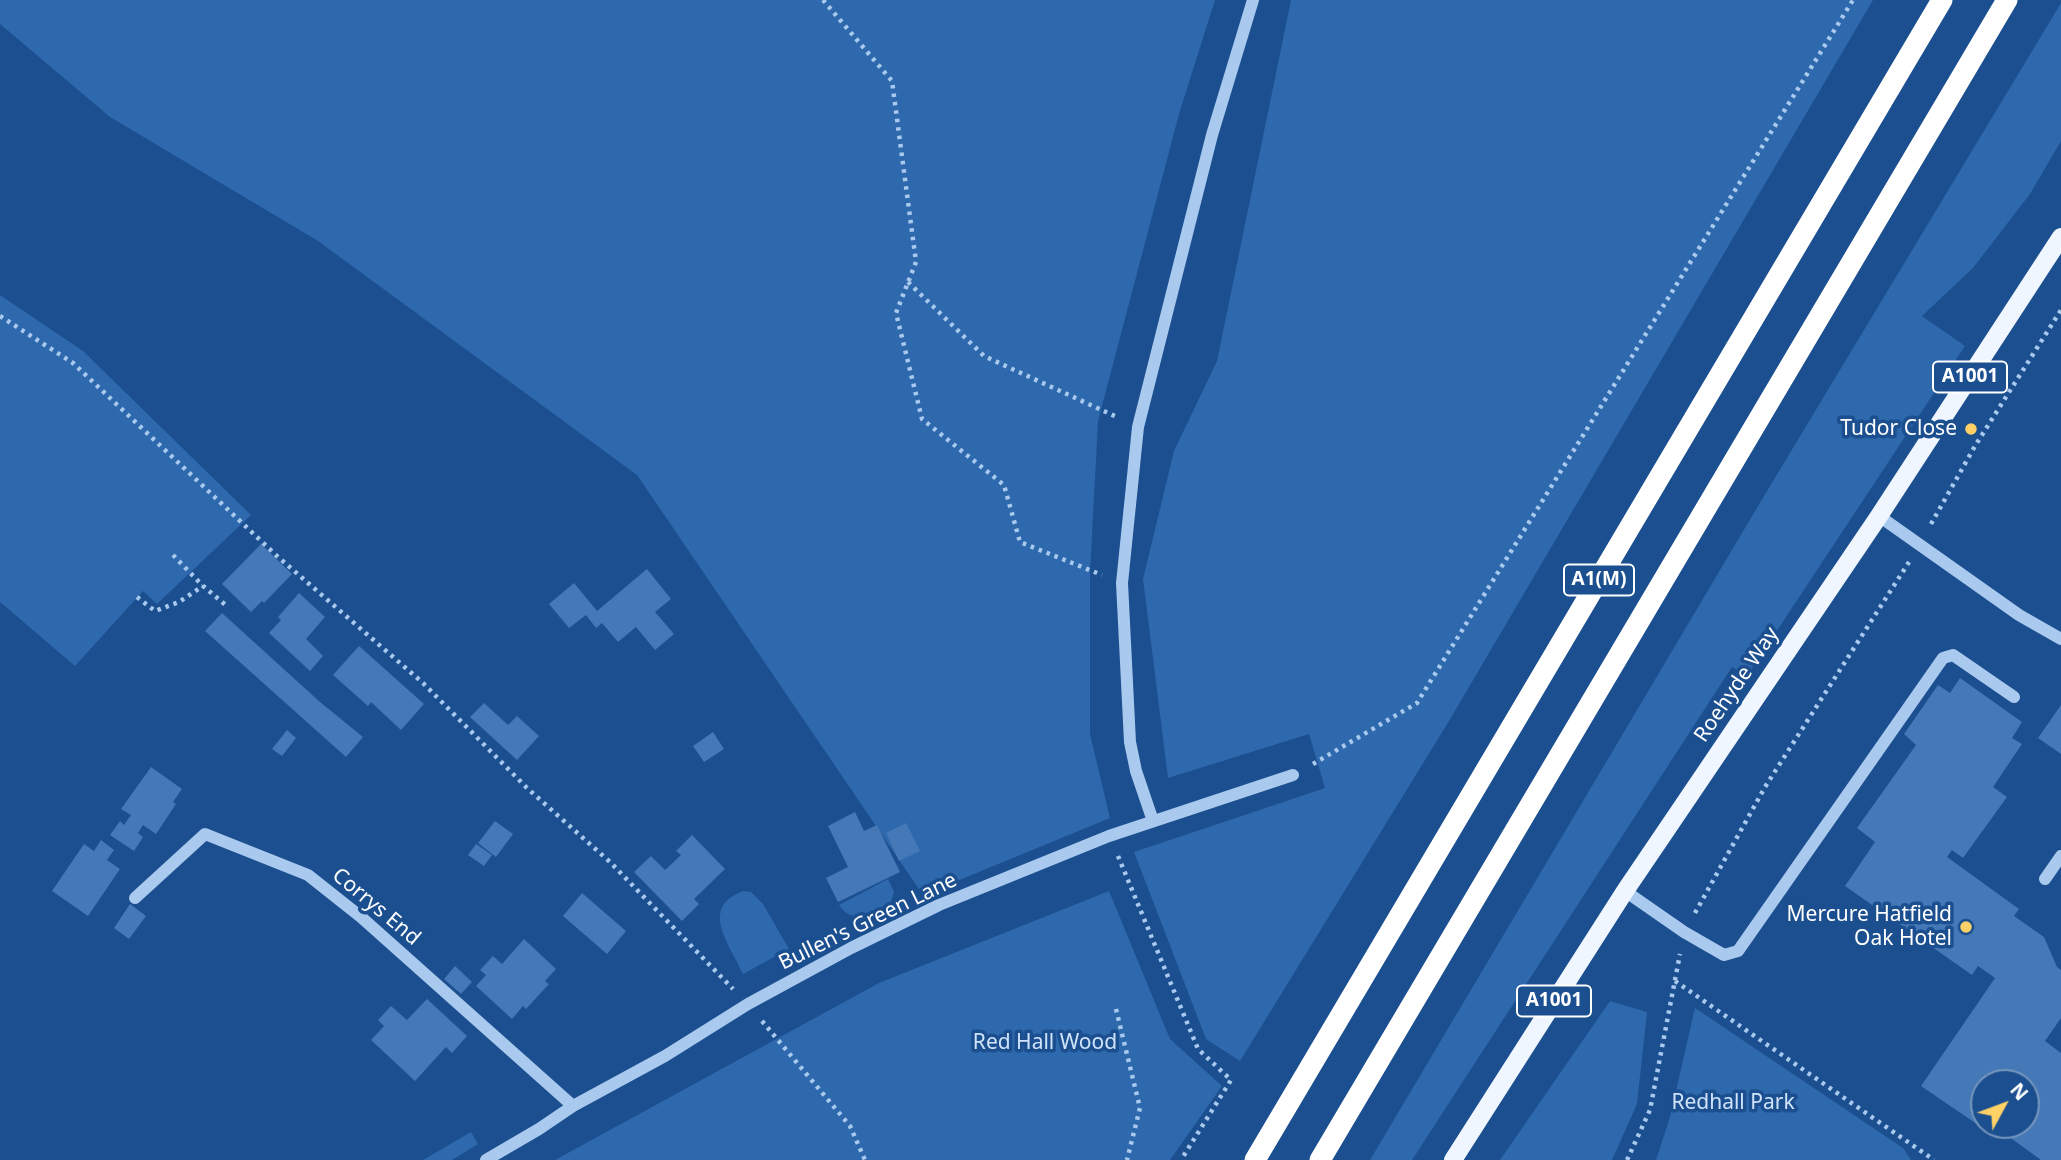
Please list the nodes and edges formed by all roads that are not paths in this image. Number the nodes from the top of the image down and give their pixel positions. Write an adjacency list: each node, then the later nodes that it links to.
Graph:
1 (1253, 0): 9 (street)
2 (1942, 0): 16 (highway, A1(M))
3 (2007, 0): 17 (highway, A1(M))
4 (2061, 237): 5 (main road, Roehyde Way / A1001)
5 (1879, 516): 6 (street); 12 (main road, Roehyde Way / A1001)
6 (2061, 639)
7 (2014, 696): 12 (street)
8 (1293, 775): 9 (street, Bullen's Green Lane)
9 (1153, 821): 14 (street, Bullen's Green Lane)
10 (2061, 856): 11 (street)
11 (2045, 879)
12 (1625, 891): 18 (main road, Roehyde Way / A1001)
13 (135, 898): 14 (street, Corrys End)
14 (573, 1106): 15 (street, Bullen's Green Lane)
15 (486, 1160)
16 (1255, 1160)
17 (1320, 1160)
18 (1452, 1160)

